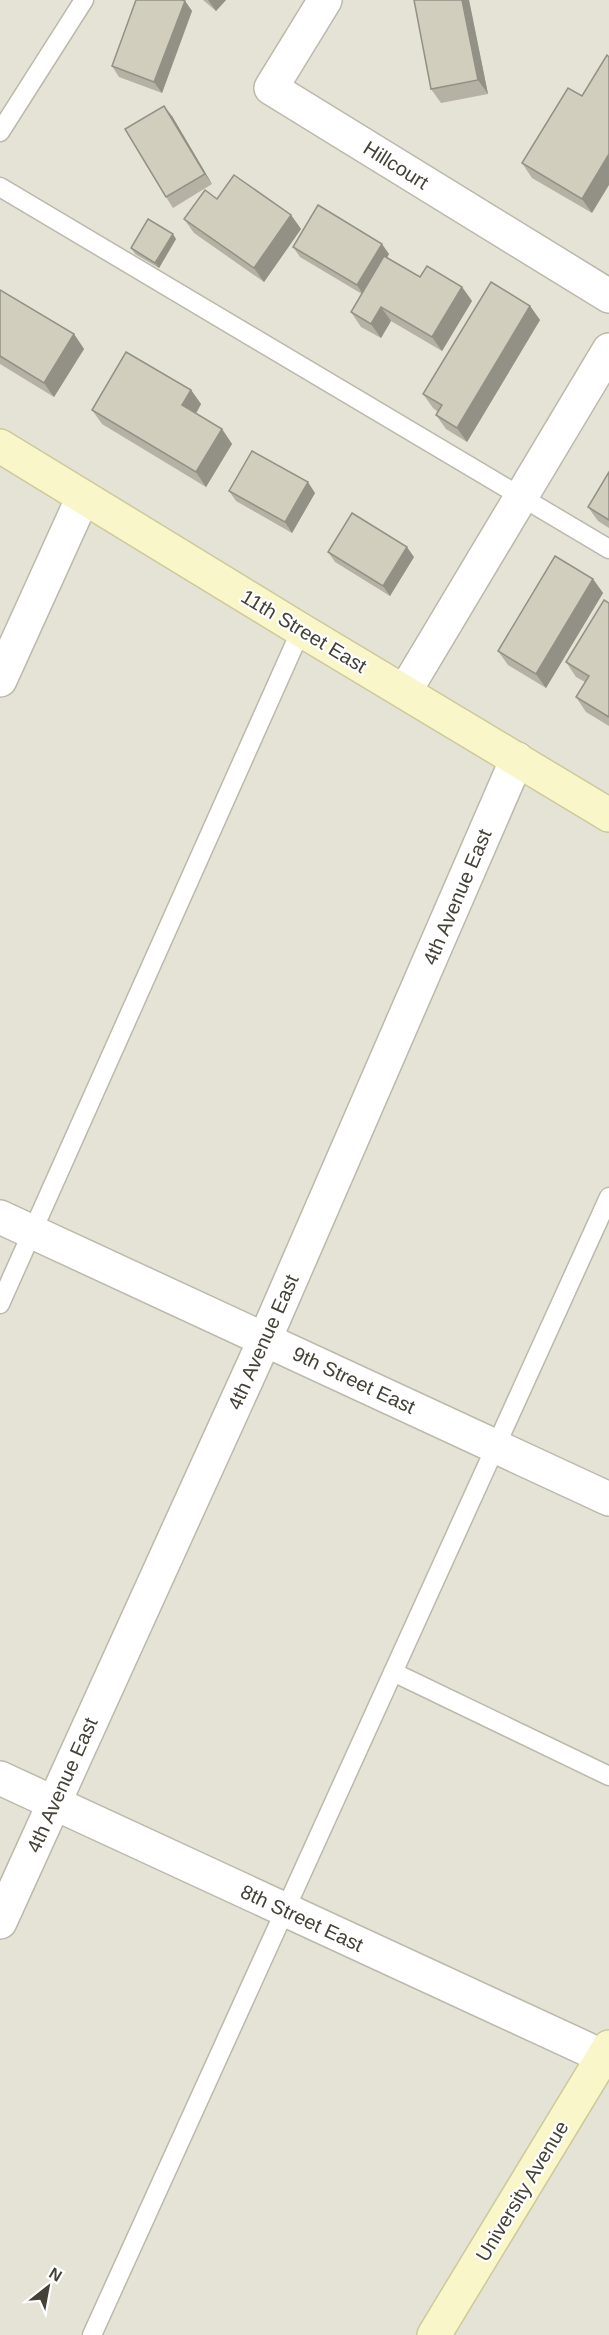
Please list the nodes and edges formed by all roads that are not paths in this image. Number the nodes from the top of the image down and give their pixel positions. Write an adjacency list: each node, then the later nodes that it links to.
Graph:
1 (84, 0): 3 (lane)
2 (325, 0): 5 (street, Hillcourt)
3 (0, 132)
4 (0, 187): 9 (lane)
5 (609, 296)
6 (609, 350): 9 (street)
7 (0, 446): 8 (street, 11th Street East)
8 (83, 497): 11 (street, 11th Street East); 12 (street)
9 (521, 497): 10 (lane); 13 (street)
10 (609, 549)
11 (302, 630): 13 (street, 11th Street East); 18 (lane)
12 (0, 680)
13 (405, 691): 14 (street, 11th Street East)
14 (517, 759): 15 (street, 11th Street East); 20 (street, 4th Avenue East)
15 (609, 814)
16 (609, 1197): 21 (lane)
17 (0, 1217): 18 (street, 9th Street East)
18 (33, 1232): 19 (lane); 20 (street, 9th Street East)
19 (0, 1304)
20 (265, 1339): 21 (street, 9th Street East); 26 (street, 4th Avenue East)
21 (494, 1445): 22 (street, 9th Street East); 23 (lane)
22 (609, 1498)
23 (393, 1672): 24 (lane); 27 (lane)
24 (609, 1776)
25 (0, 1778): 26 (street, 8th Street East)
26 (54, 1803): 27 (street, 8th Street East); 28 (street, 4th Avenue East)
27 (286, 1910): 29 (street, 8th Street East); 30 (lane)
28 (0, 1922)
29 (606, 2052): 31 (street, University Avenue)
30 (92, 2335)
31 (434, 2335)

